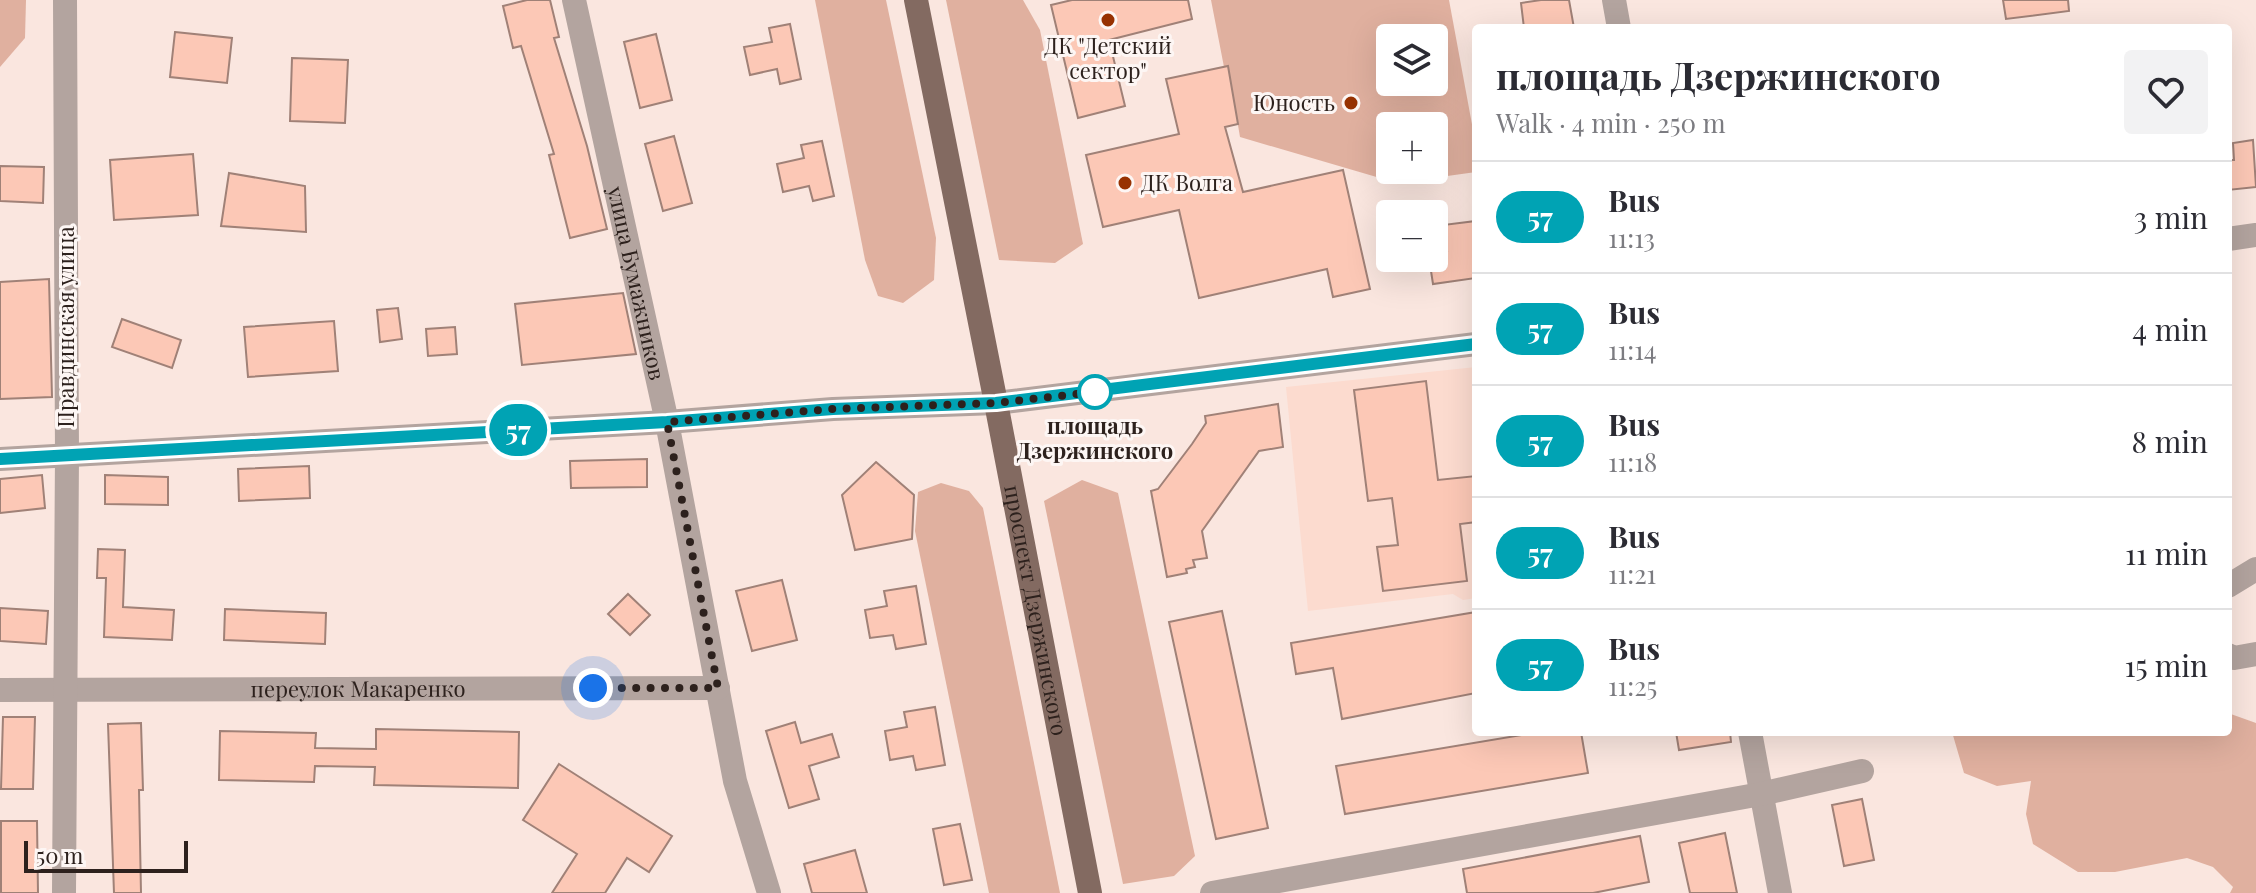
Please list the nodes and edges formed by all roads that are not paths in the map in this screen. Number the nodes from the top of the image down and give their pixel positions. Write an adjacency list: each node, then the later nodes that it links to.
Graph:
1 (65, 0): 11 (street, Правдинская улица)
2 (574, 0): 10 (street, улица Бумажников)
3 (916, 0): 9 (main road, проспект Дзержинского)
4 (1614, 0): 5 (street)
5 (1618, 24)
6 (2256, 235): 7 (street)
7 (2232, 238)
8 (1472, 344): 9 (street)
9 (996, 403): 10 (street); 25 (main road, проспект Дзержинского)
10 (667, 422): 11 (street); 17 (street, улица Бумажников)
11 (67, 455): 12 (street); 19 (street, Правдинская улица)
12 (0, 459)
13 (2256, 569): 14 (street)
14 (2232, 584)
15 (2256, 654): 16 (street)
16 (2232, 657)
17 (718, 688): 19 (street, переулок Макаренко); 24 (street, улица Бумажников)
18 (0, 690): 19 (street, переулок Макаренко)
19 (65, 690): 23 (street, Правдинская улица)
20 (1751, 736): 22 (street)
21 (1862, 771): 22 (street)
22 (1761, 794): 26 (street); 27 (street)
23 (64, 893)
24 (769, 893)
25 (1090, 893)
26 (1212, 893)
27 (1780, 893)

